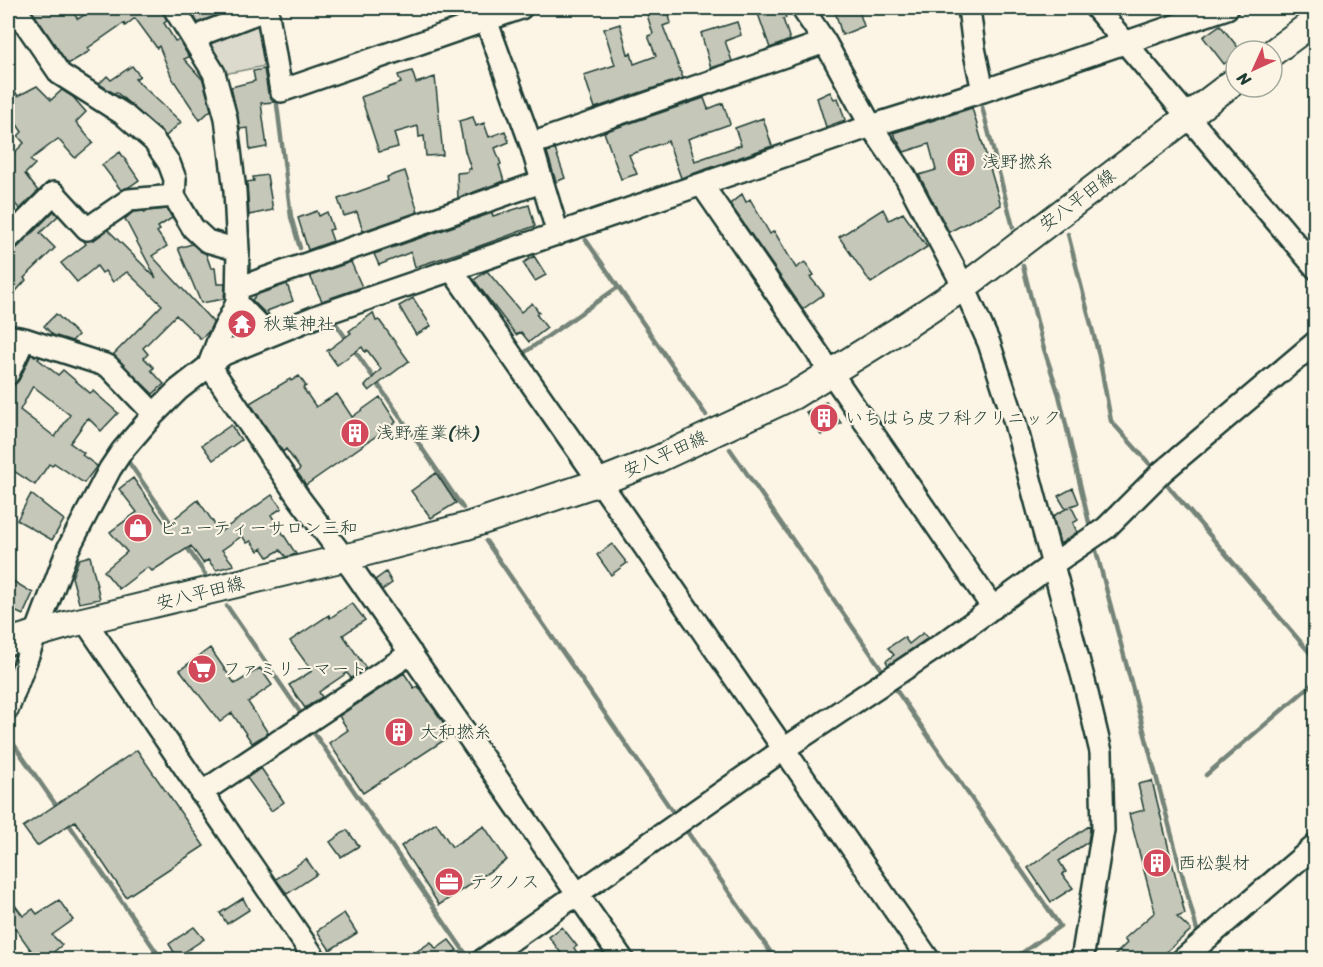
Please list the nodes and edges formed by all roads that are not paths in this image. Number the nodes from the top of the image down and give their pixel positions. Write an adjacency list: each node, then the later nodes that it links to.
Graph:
1 (174, 8): 11 (street)
2 (266, 8): 9 (street); 11 (street)
3 (521, 8): 9 (street)
4 (802, 8): 12 (street)
5 (969, 8): 16 (street)
6 (1096, 8): 13 (street)
7 (1227, 8): 13 (street)
8 (20, 9): 22 (street)
9 (486, 20): 19 (street)
10 (1316, 20): 14 (main road)
11 (195, 41): 25 (street)
12 (825, 42): 18 (street); 19 (street)
13 (1124, 42): 16 (street); 17 (street)
14 (1284, 44)
15 (1224, 89): 17 (main road, 安八平田線)
16 (983, 91): 18 (street)
17 (1189, 116): 26 (street); 28 (main road, 安八平田線)
18 (871, 126): 21 (street); 28 (street)
19 (531, 144): 20 (street)
20 (541, 182): 23 (street); 29 (street)
21 (702, 185): 23 (street); 34 (street)
22 (174, 196): 24 (street); 25 (street)
23 (558, 234): 27 (street)
24 (8, 239)
25 (238, 250): 29 (street)
26 (1316, 268)
27 (452, 270): 30 (street); 37 (street)
28 (964, 286): 34 (main road, 安八平田線); 39 (street)
29 (237, 295): 30 (street); 33 (street)
30 (268, 335): 33 (street)
31 (16, 338): 35 (street); 36 (street)
32 (1316, 342): 39 (street)
33 (209, 365): 36 (street); 38 (street)
34 (831, 373): 37 (main road, 安八平田線); 40 (street)
35 (8, 374)
36 (154, 414): 42 (street)
37 (600, 482): 38 (main road, 安八平田線); 46 (street)
38 (344, 558): 41 (main road, 安八平田線); 44 (street)
39 (1053, 564): 40 (street); 54 (street)
40 (993, 608): 46 (street)
41 (85, 621): 42 (main road, 安八平田線); 47 (street)
42 (35, 635): 43 (main road, 安八平田線); 45 (street)
43 (8, 642)
44 (411, 653): 47 (street); 49 (street)
45 (8, 708)
46 (784, 749): 49 (street); 53 (street)
47 (201, 793): 50 (street)
48 (1316, 845): 55 (street)
49 (577, 894): 51 (street); 52 (street)
50 (316, 960)
51 (483, 960)
52 (623, 960)
53 (929, 960)
54 (1082, 960)
55 (1182, 960)

